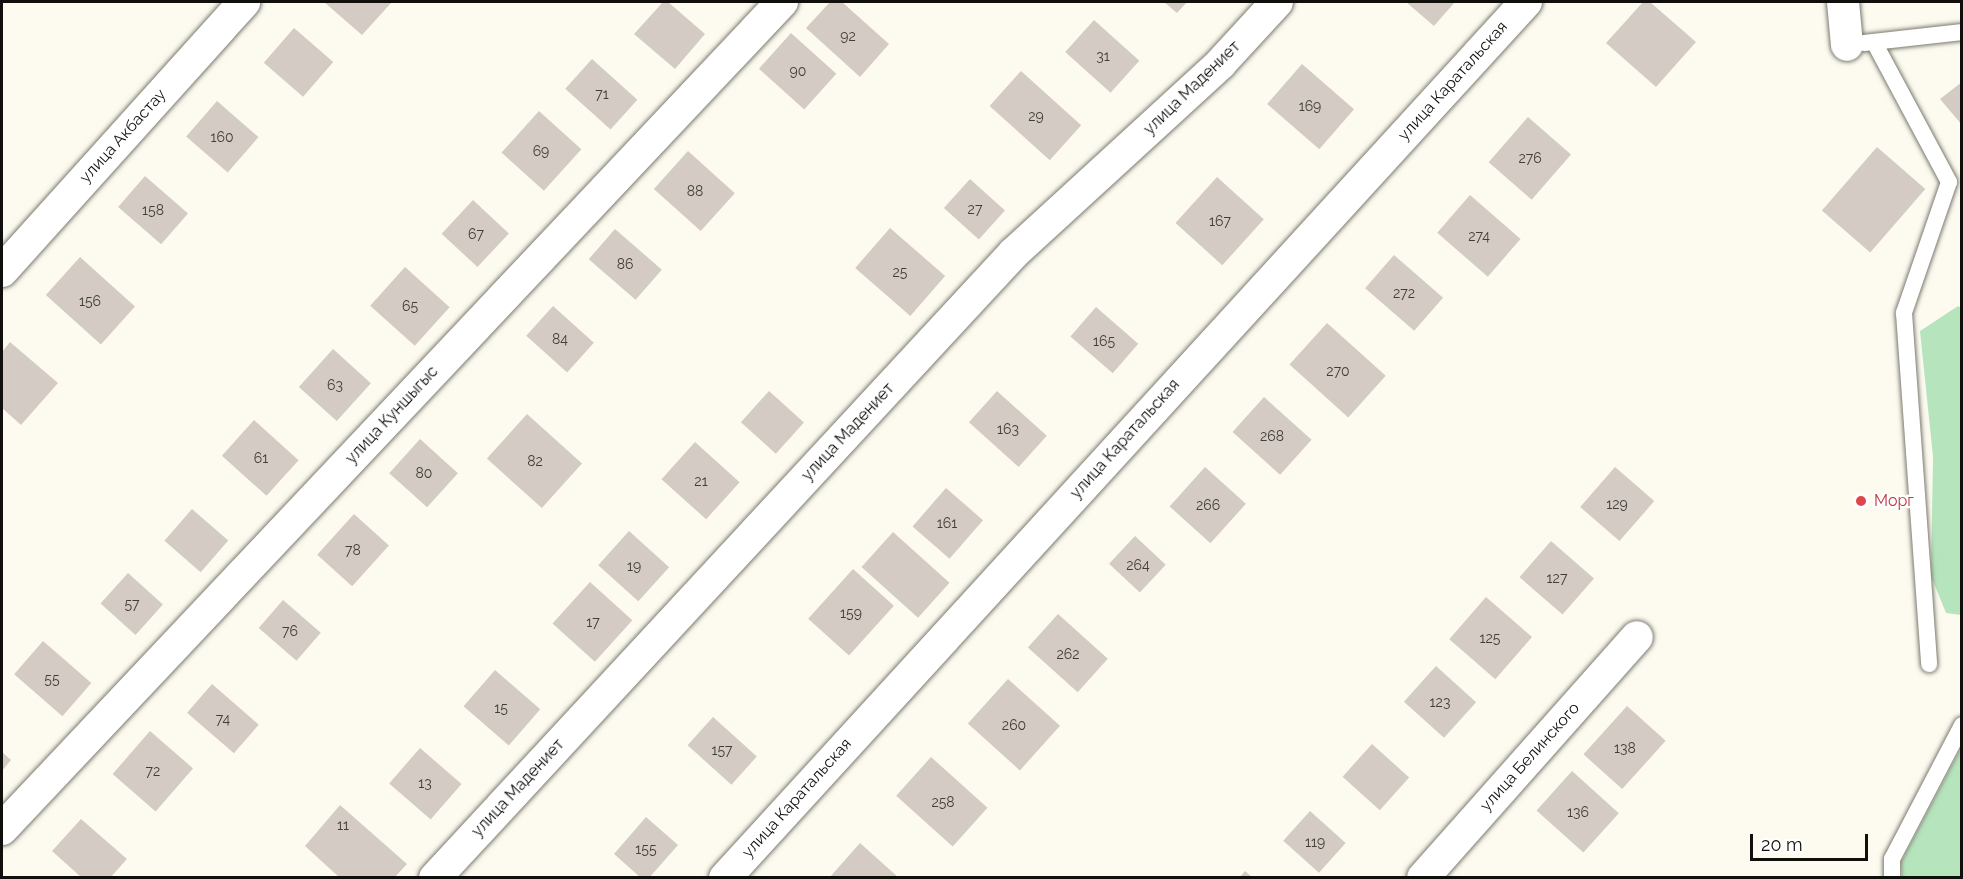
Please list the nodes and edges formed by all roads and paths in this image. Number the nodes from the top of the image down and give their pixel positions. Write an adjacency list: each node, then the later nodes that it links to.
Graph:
1 (244, 2): 8 (street, улица Акбастау)
2 (782, 2): 12 (street, улица Куншыгыс)
3 (1277, 2): 13 (street, улица Мадениет)
4 (1526, 2): 14 (street, улица Каратальская)
5 (1843, 2): 7 (street)
6 (1962, 32): 7 (lane)
7 (1860, 43): 10 (lane)
8 (2, 271)
9 (1637, 637): 15 (street, улица Белинского)
10 (1929, 664)
11 (1962, 725): 16 (lane)
12 (2, 829)
13 (435, 878)
14 (725, 878)
15 (1423, 878)
16 (1892, 878)

